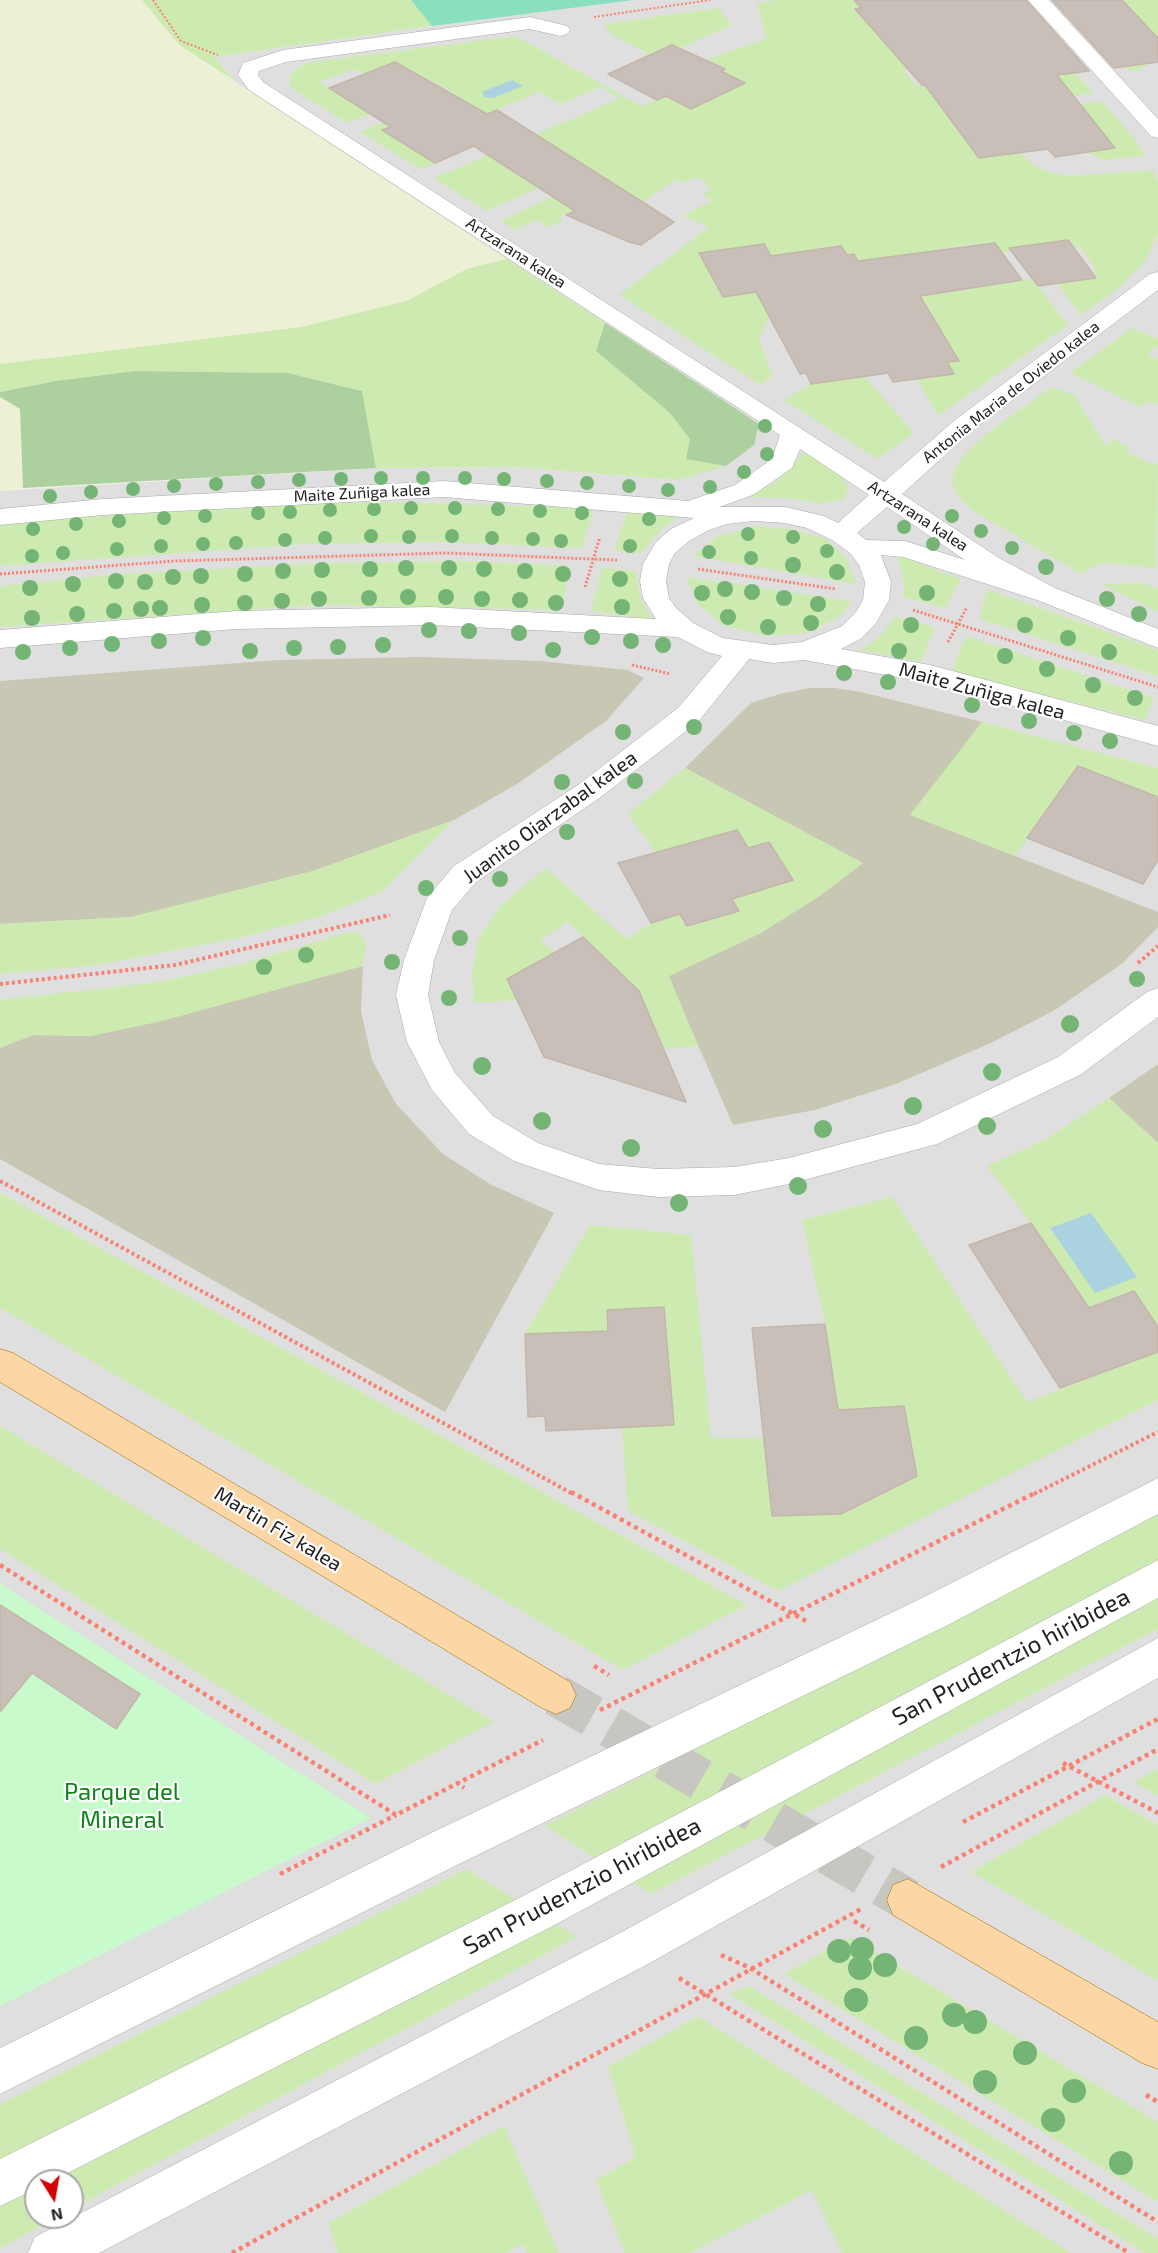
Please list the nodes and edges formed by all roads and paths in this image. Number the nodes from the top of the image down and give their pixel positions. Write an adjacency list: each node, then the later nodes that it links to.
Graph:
1 (153, 0): 6 (path)
2 (710, 0): 4 (path)
3 (1038, 0): 7 (street)
4 (597, 26)
5 (560, 30): 6 (street)
6 (250, 67): 9 (street, Artzarana kalea)
7 (1158, 132)
8 (1158, 279): 10 (street, Antonia Maria de Oviedo kalea)
9 (793, 434): 10 (street, Artzarana kalea); 12 (street)
10 (886, 496): 15 (street, Antonia Maria de Oviedo kalea); 20 (street, Artzarana kalea)
11 (612, 503): 12 (street, Maite Zuñiga kalea); 14 (street, Maite Zuñiga kalea); 16 (path)
12 (690, 509): 13 (street, Maite Zuñiga kalea)
13 (724, 516): 15 (street); 17 (street)
14 (0, 517)
15 (850, 541): 19 (street); 21 (street)
16 (592, 559): 17 (path); 18 (path); 23 (path)
17 (656, 564): 21 (path); 24 (street)
18 (0, 574)
19 (984, 574): 20 (street); 22 (path)
20 (1046, 594): 26 (street)
21 (876, 600): 22 (path); 28 (street)
22 (958, 622): 30 (path); 32 (path)
23 (576, 623): 24 (street); 25 (street)
24 (683, 629): 27 (street)
25 (0, 639)
26 (1158, 639)
27 (741, 651): 28 (street); 31 (street, Juanito Oiarzabal kalea)
28 (804, 651): 30 (street, Maite Zuñiga kalea)
29 (625, 663): 31 (path)
30 (930, 674): 33 (street, Maite Zuñiga kalea)
31 (711, 687): 38 (street, Juanito Oiarzabal kalea)
32 (1158, 687)
33 (1158, 736)
34 (388, 925): 37 (path)
35 (1158, 946): 36 (path)
36 (1137, 964)
37 (0, 984)
38 (1158, 1000)
39 (0, 1181): 44 (path)
40 (0, 1364): 46 (main road, Martin Fiz kalea)
41 (1158, 1496): 44 (street)
42 (0, 1565): 51 (path)
43 (1158, 1578): 59 (street, San Prudentzio hiribidea)
44 (857, 1649): 51 (street)
45 (1158, 1658): 47 (street)
46 (556, 1695)
47 (1011, 1738): 49 (path); 53 (street)
48 (1158, 1749): 49 (path)
49 (1101, 1782): 50 (path); 52 (path)
50 (1158, 1813)
51 (506, 1819): 58 (street)
52 (906, 1890): 55 (path); 57 (main road)
53 (670, 1926): 54 (street); 55 (path)
54 (633, 1949): 56 (path); 61 (street)
55 (750, 1968): 56 (path); 60 (path)
56 (704, 1993): 62 (path); 63 (path)
57 (1158, 2047)
58 (0, 2072)
59 (0, 2183)
60 (1158, 2222)
61 (51, 2253)
62 (232, 2253)
63 (1129, 2253)

